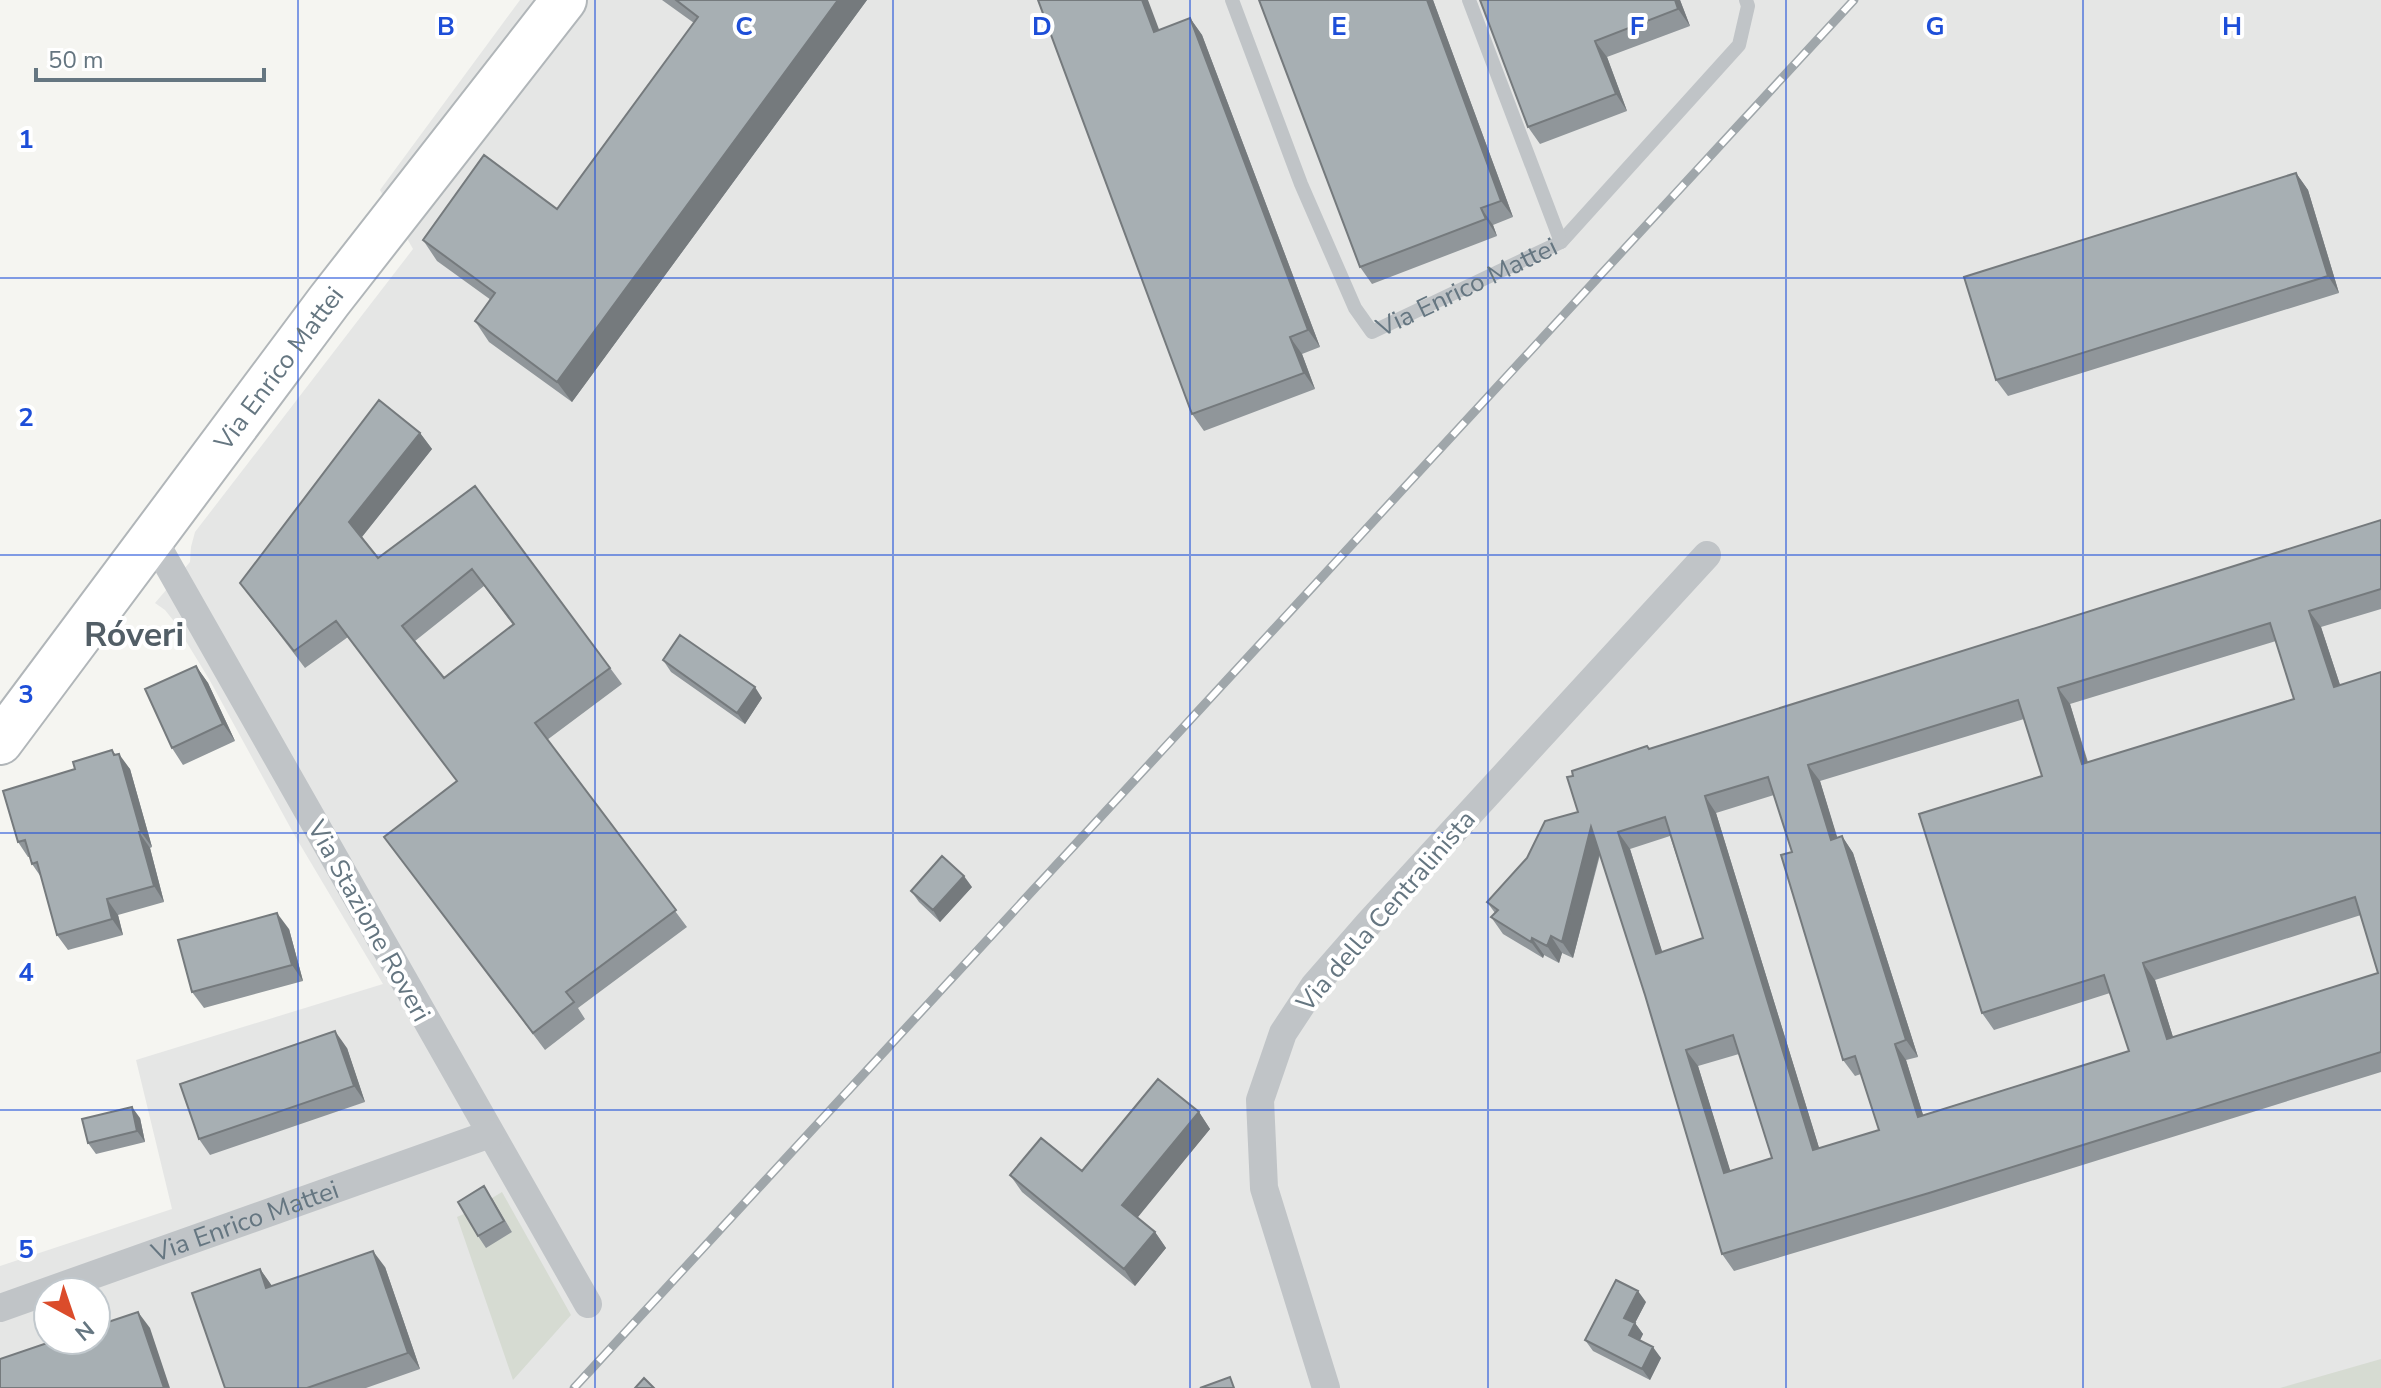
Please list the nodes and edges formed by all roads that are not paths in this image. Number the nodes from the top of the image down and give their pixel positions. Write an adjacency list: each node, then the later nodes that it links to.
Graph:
1 (564, 0): 6 (main road, Via Enrico Mattei)
2 (1232, 0): 5 (lane, Via Enrico Mattei)
3 (1469, 0): 5 (lane)
4 (1746, 0): 5 (lane, Via Enrico Mattei)
5 (1561, 242)
6 (152, 537): 8 (main road, Via Enrico Mattei); 9 (street, Via Stazione Roveri)
7 (1707, 555): 12 (street, Via della Centralinista)
8 (0, 742)
9 (490, 1134): 10 (street, Via Stazione Roveri); 11 (street, Via Enrico Mattei)
10 (588, 1304)
11 (0, 1308)
12 (1326, 1388)

